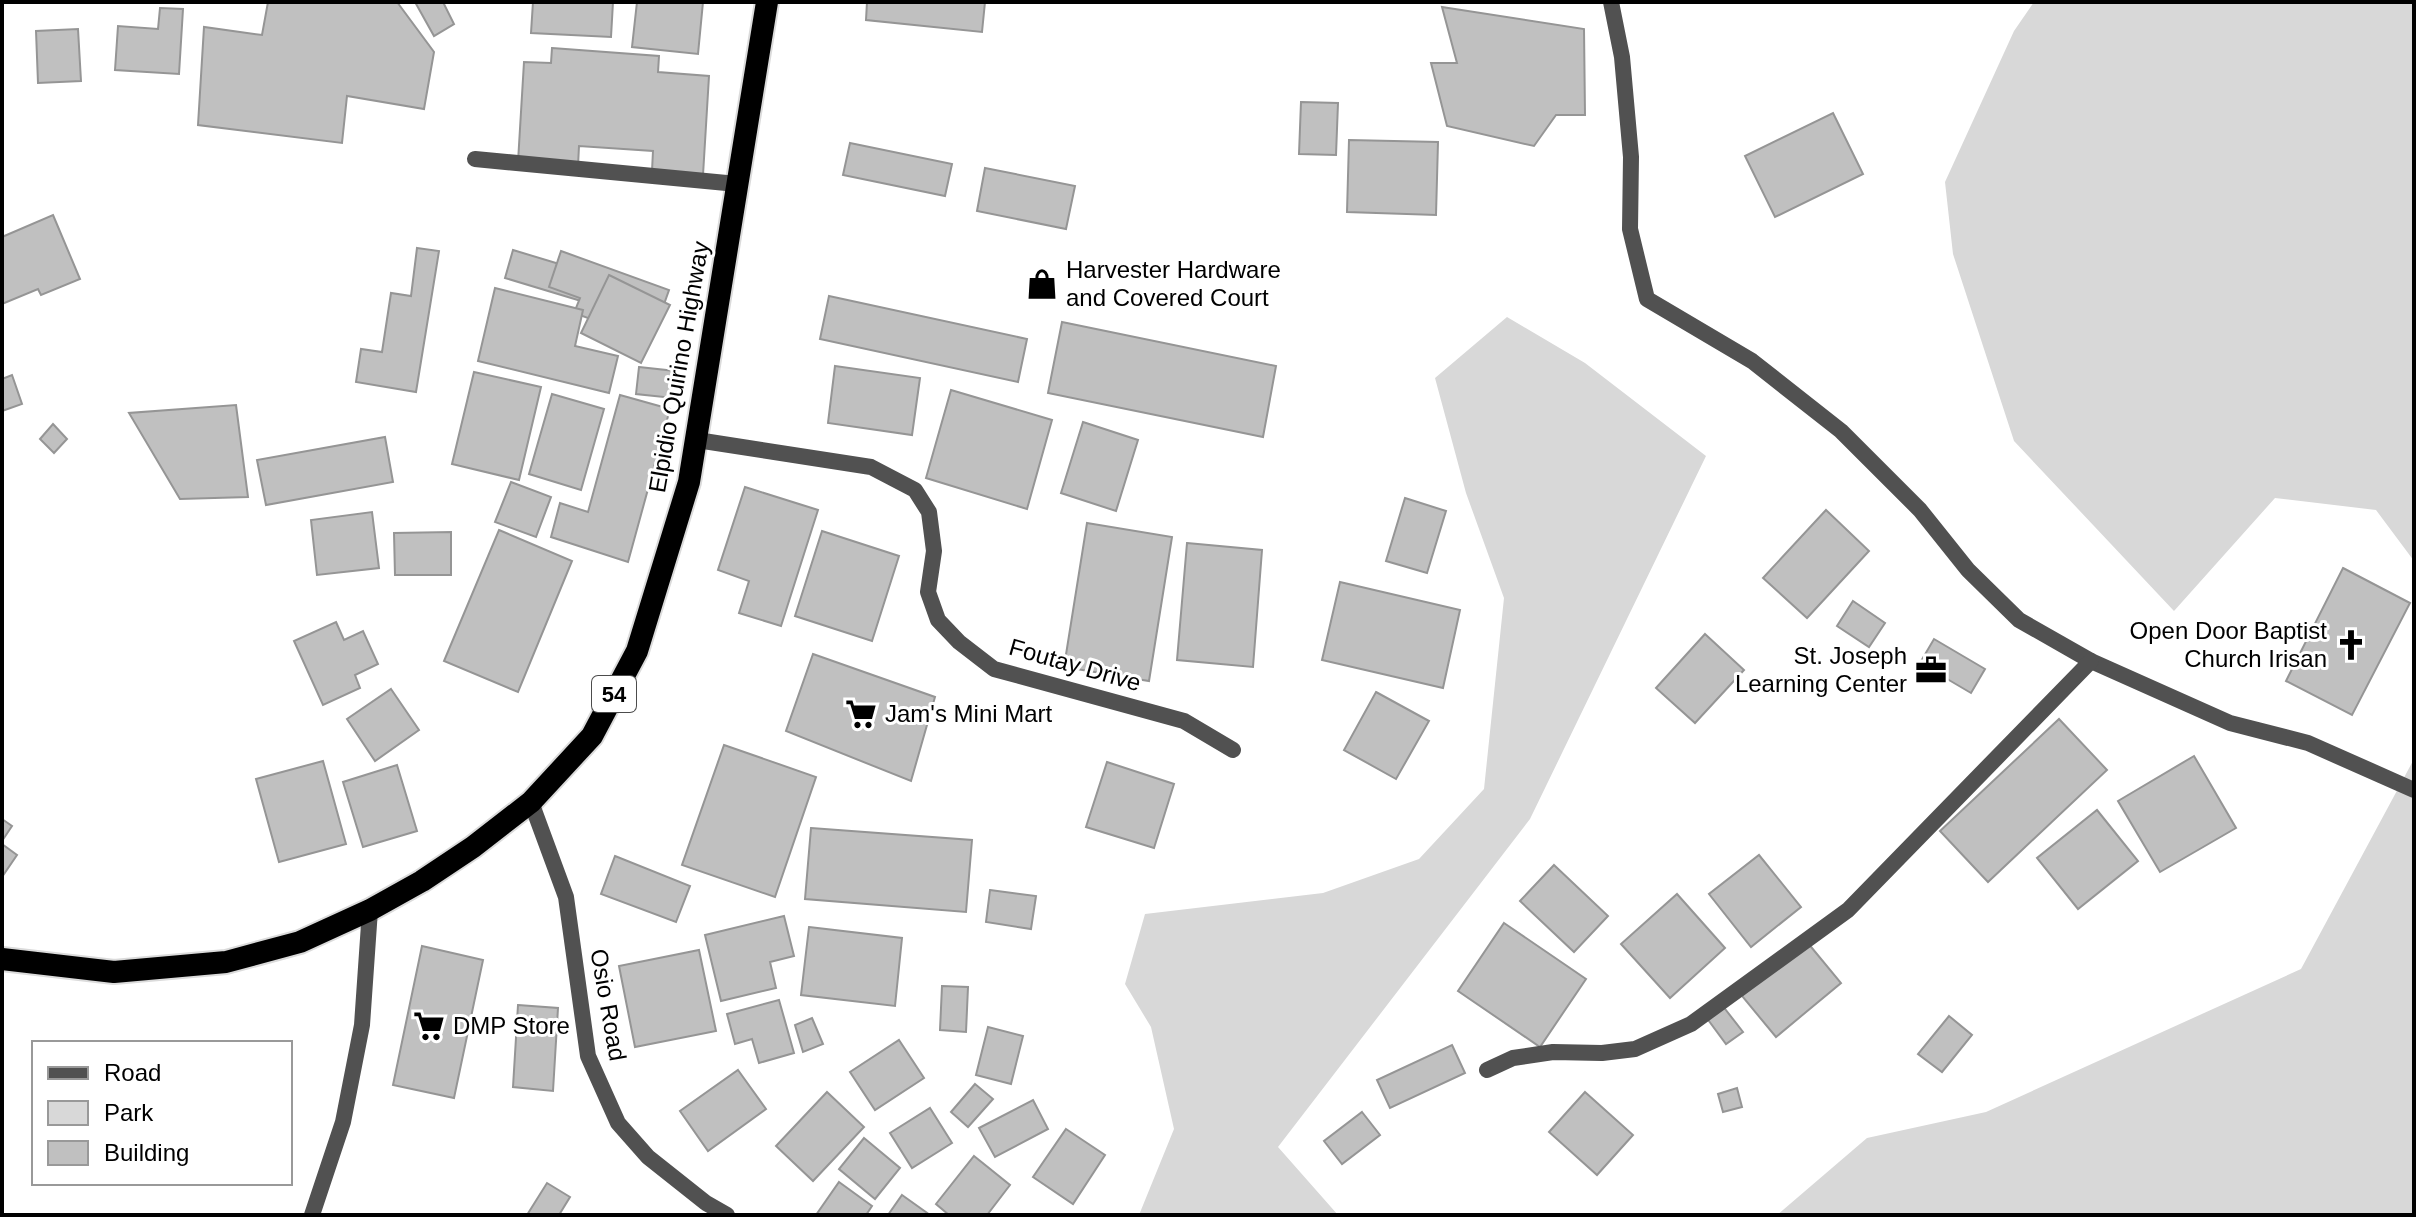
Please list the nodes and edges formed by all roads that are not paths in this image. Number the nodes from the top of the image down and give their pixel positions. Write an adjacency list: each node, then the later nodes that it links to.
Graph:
1 (767, 2): 4 (highway, Elpidio Quirino Highway / 54)
2 (1611, 2): 6 (street)
3 (475, 159): 4 (street)
4 (737, 184): 5 (highway, Elpidio Quirino Highway / 54)
5 (697, 440): 7 (street, Foutay Drive); 9 (highway, Elpidio Quirino Highway / 54)
6 (2091, 661): 8 (street); 12 (street)
7 (1233, 750)
8 (2414, 790)
9 (531, 802): 10 (highway, Elpidio Quirino Highway / 54); 14 (street, Osio Road)
10 (370, 910): 11 (highway, Elpidio Quirino Highway / 54); 13 (street)
11 (2, 959)
12 (1487, 1070)
13 (312, 1215)
14 (727, 1215)

